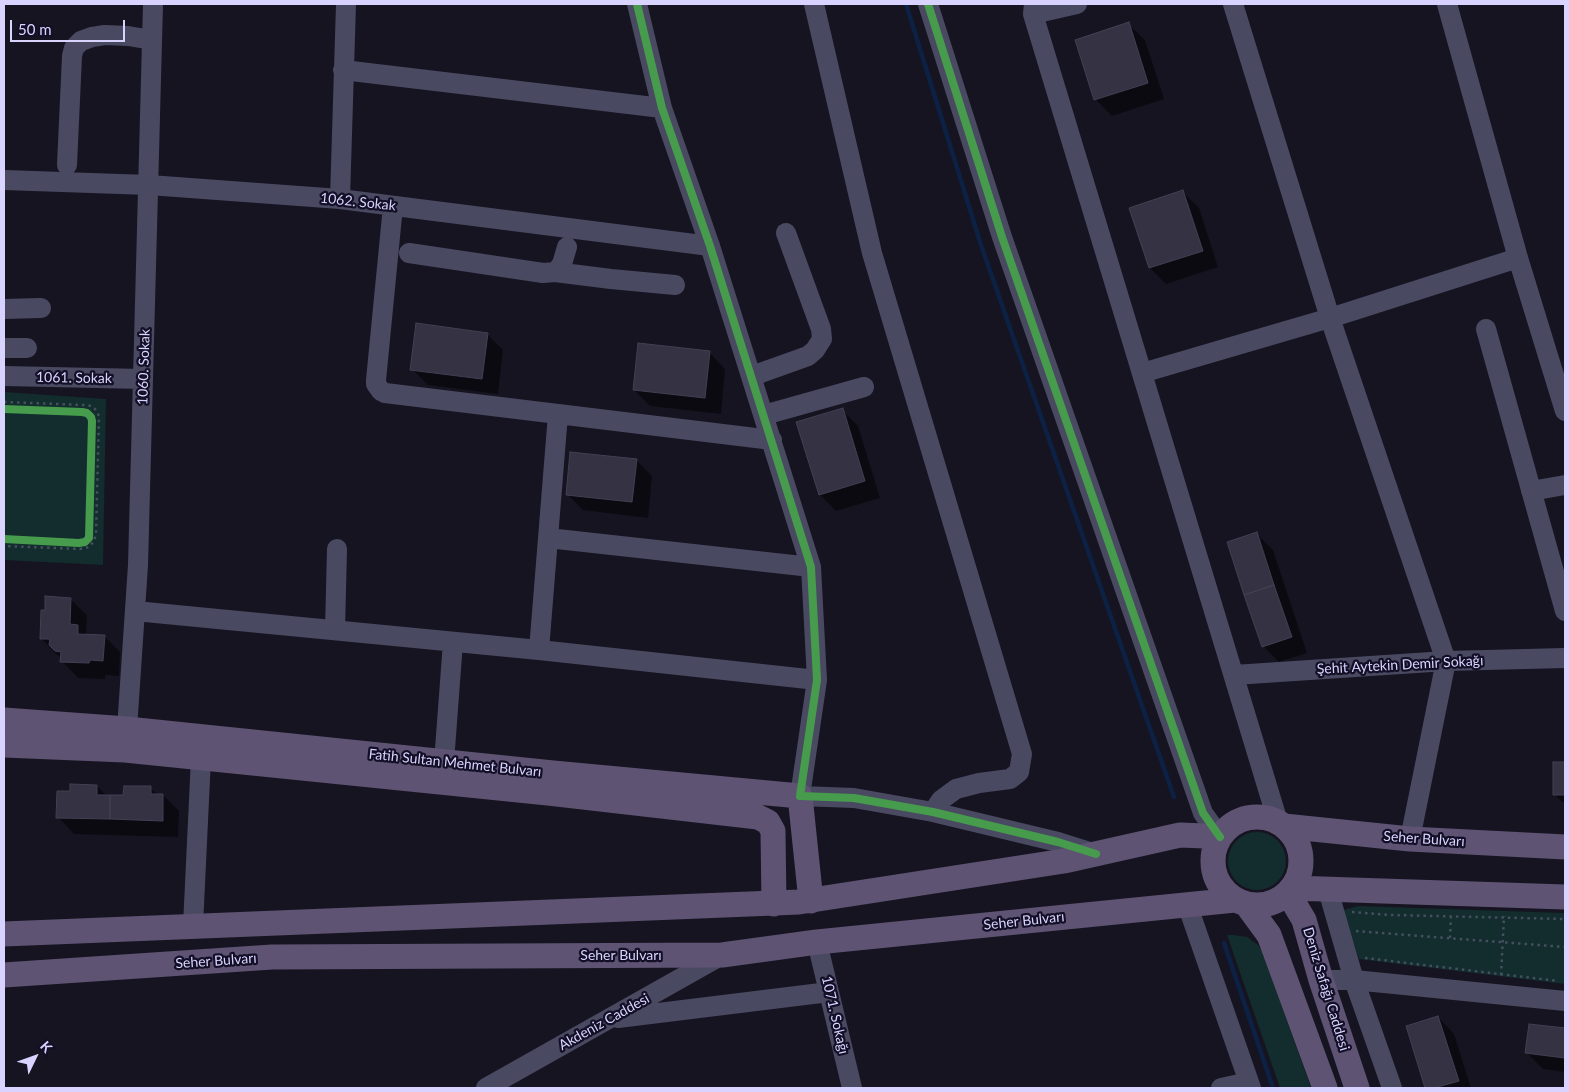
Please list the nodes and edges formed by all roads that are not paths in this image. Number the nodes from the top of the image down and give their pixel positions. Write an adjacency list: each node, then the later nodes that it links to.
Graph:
1 (153, 4): 10 (street, 1060. Sokak)
2 (346, 4): 11 (street)
3 (637, 4): 12 (street)
4 (814, 4): 60 (street)
5 (928, 4): 62 (street)
6 (1077, 4): 9 (street)
7 (1232, 4): 27 (street)
8 (1447, 4): 22 (street)
9 (1033, 9): 31 (street)
10 (152, 40): 13 (street); 15 (street, 1060. Sokak)
11 (343, 70): 12 (street); 16 (street)
12 (662, 108): 19 (street)
13 (67, 165)
14 (4, 180): 15 (street, 1062. Sokak)
15 (149, 185): 16 (street, 1062. Sokak); 34 (street, 1060. Sokak)
16 (340, 199): 17 (street, 1062. Sokak)
17 (392, 206): 19 (street, 1062. Sokak); 37 (street)
18 (786, 233): 33 (street)
19 (710, 246): 33 (street)
20 (567, 247): 23 (street)
21 (409, 253): 23 (street)
22 (1518, 258): 27 (street); 36 (street)
23 (555, 272): 24 (street)
24 (675, 286)
25 (41, 308): 26 (street)
26 (4, 309)
27 (1330, 318): 31 (street); 51 (street)
28 (1486, 329): 41 (street)
29 (4, 348): 30 (street)
30 (27, 348)
31 (1142, 373): 52 (street)
32 (4, 376): 34 (street, 1061. Sokak)
33 (752, 376): 38 (street)
34 (143, 380): 45 (street, 1060. Sokak)
35 (864, 387): 38 (street)
36 (1565, 411)
37 (558, 414): 39 (street); 42 (street)
38 (764, 415): 39 (street)
39 (772, 440): 44 (street)
40 (1565, 485): 41 (street)
41 (1532, 490): 46 (street)
42 (548, 538): 44 (street); 49 (street)
43 (337, 549): 47 (street)
44 (811, 567): 53 (street)
45 (135, 611): 47 (street); 55 (street, 1060. Sokak)
46 (1565, 611)
47 (335, 630): 48 (street)
48 (454, 642): 49 (street); 58 (street)
49 (539, 650): 53 (street)
50 (1565, 658): 51 (street, Şehit Aytekin Demir Sokağı)
51 (1446, 661): 52 (street, Şehit Aytekin Demir Sokağı); 63 (street)
52 (1234, 675): 61 (street)
53 (817, 680): 59 (street)
54 (4, 720): 55 (main road, Fatih Sultan Mehmet Bulvarı)
55 (127, 729): 58 (main road, Fatih Sultan Mehmet Bulvarı)
56 (4, 745): 57 (main road, Fatih Sultan Mehmet Bulvarı)
57 (201, 758): 71 (main road, Fatih Sultan Mehmet Bulvarı); 73 (street)
58 (444, 762): 59 (main road, Fatih Sultan Mehmet Bulvarı)
59 (800, 796): 60 (street); 69 (main road)
60 (933, 812): 65 (street)
61 (1281, 824): 62 (main road); 63 (main road, Seher Bulvarı); 67 (main road)
62 (1219, 839): 65 (main road); 70 (main road)
63 (1410, 840): 64 (main road, Seher Bulvarı)
64 (1565, 848)
65 (1096, 854): 69 (main road)
66 (1328, 890): 67 (main road); 68 (main road); 79 (street)
67 (1290, 891): 70 (main road); 78 (main road, Deniz Safağı Caddesi)
68 (1565, 897)
69 (811, 901): 71 (main road)
70 (1241, 903): 72 (main road, Seher Bulvarı); 87 (main road)
71 (774, 904): 73 (main road)
72 (1186, 904): 75 (main road, Seher Bulvarı); 83 (street)
73 (192, 926): 74 (main road)
74 (4, 934)
75 (817, 942): 76 (main road, Seher Bulvarı); 80 (street, 1071. Sokağı)
76 (722, 955): 77 (main road, Seher Bulvarı); 82 (street, Akdeniz Caddesi)
77 (4, 975)
78 (1321, 980): 79 (street); 88 (main road, Deniz Safağı Caddesi)
79 (1354, 980): 81 (street); 89 (street)
80 (829, 992): 82 (street); 85 (street, 1071. Sokağı)
81 (1565, 1001)
82 (609, 1019): 84 (street, Akdeniz Caddesi)
83 (1250, 1085): 86 (street)
84 (486, 1088)
85 (852, 1088)
86 (1221, 1088)
87 (1325, 1088)
88 (1357, 1088)
89 (1392, 1088)

